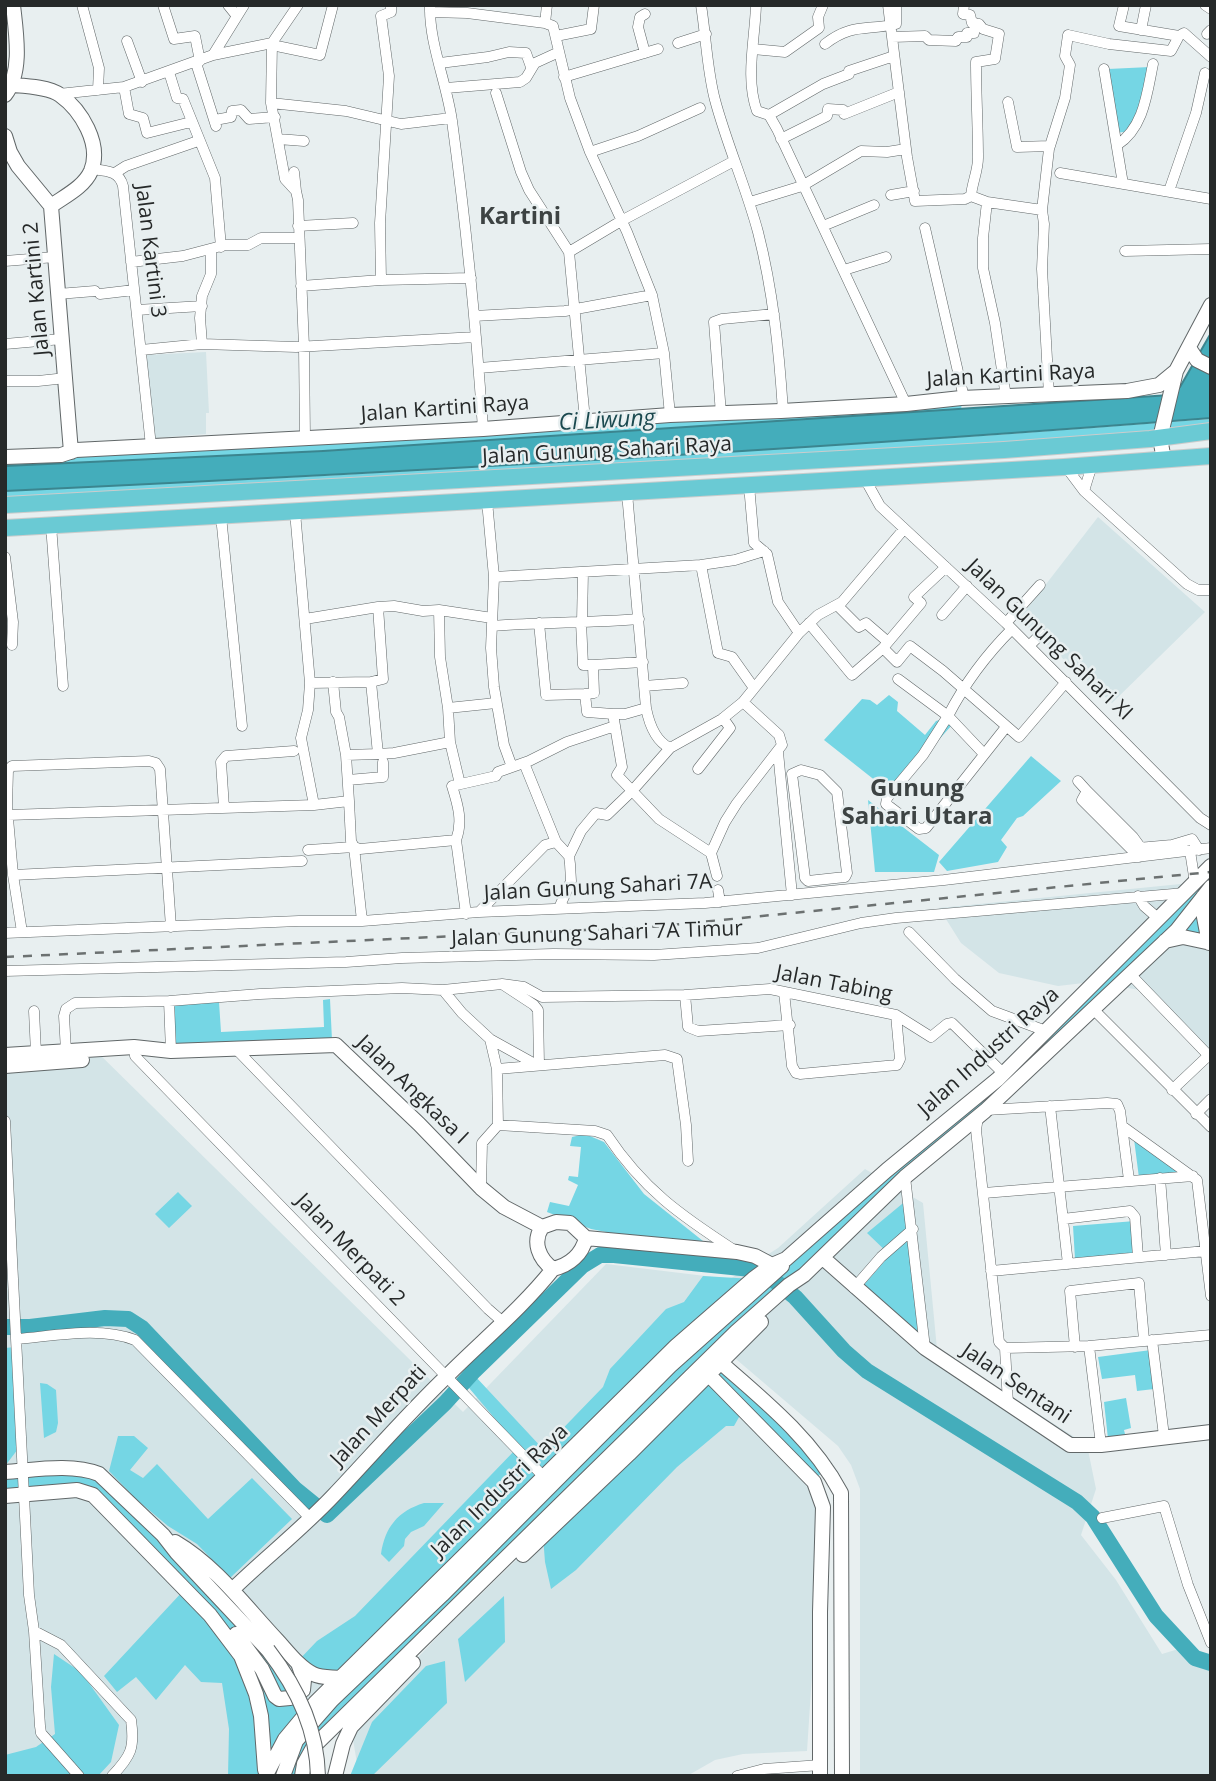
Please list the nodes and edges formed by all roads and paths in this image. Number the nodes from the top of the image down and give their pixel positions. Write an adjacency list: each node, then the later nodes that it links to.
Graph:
1 (13, 5): 55 (main road)
2 (82, 5): 56 (street)
3 (163, 5): 43 (street)
4 (228, 5): 23 (street)
5 (244, 5): 23 (street)
6 (298, 5): 34 (street)
7 (333, 5): 34 (street)
8 (391, 5): 66 (street)
9 (547, 5): 24 (street)
10 (594, 5): 29 (street)
11 (701, 5): 28 (street)
12 (756, 5): 37 (street)
13 (823, 5): 37 (street)
14 (888, 5): 26 (street)
15 (897, 5): 26 (street)
16 (964, 5): 25 (street)
17 (1124, 5): 27 (street)
18 (1146, 5): 27 (street)
19 (1205, 5): 21 (street)
20 (430, 9): 24 (street); 44 (street)
21 (1211, 9)
22 (645, 14): 39 (street)
23 (236, 15): 40 (street)
24 (545, 23): 29 (street)
25 (975, 23): 31 (street); 87 (street)
26 (890, 25): 31 (street); 35 (street)
27 (1141, 30): 30 (street)
28 (706, 34): 33 (street); 76 (street)
29 (556, 36): 38 (street)
30 (1179, 36): 42 (street); 73 (street)
31 (892, 37): 41 (street)
32 (127, 41): 51 (street)
33 (678, 43)
34 (272, 44): 40 (street); 60 (street)
35 (825, 44)
36 (658, 49): 39 (street)
37 (753, 49): 62 (street)
38 (559, 52): 46 (street); 50 (street)
39 (645, 53): 50 (street)
40 (213, 55): 43 (street)
41 (894, 56): 57 (street); 62 (street)
42 (1211, 57)
43 (198, 62): 48 (street); 63 (street)
44 (440, 64): 46 (street); 53 (street)
45 (1153, 64): 72 (street)
46 (531, 67): 54 (street)
47 (1104, 69): 72 (street)
48 (169, 72): 51 (street); 65 (street)
49 (1205, 73): 85 (street)
50 (564, 77): 75 (street)
51 (142, 82): 52 (street)
52 (124, 88): 56 (street); 65 (street)
53 (446, 88): 54 (street); 64 (street)
54 (495, 89): 103 (street)
55 (9, 90): 58 (main road)
56 (98, 90): 58 (street)
57 (899, 93): 69 (street); 74 (street)
58 (59, 94): 77 (main road)
59 (1008, 102): 73 (street)
60 (271, 103): 63 (street); 66 (street)
61 (700, 108): 75 (street)
62 (769, 115): 69 (street)
63 (275, 117): 68 (street)
64 (451, 118): 66 (street); 109 (street)
65 (191, 122): 70 (street)
66 (386, 122): 110 (street)
67 (5, 136): 92 (main road, Jalan Kartini 2)
68 (278, 139): 71 (street); 83 (street)
69 (781, 139): 82 (street)
70 (198, 141): 79 (street); 100 (street)
71 (304, 141)
72 (1117, 145): 81 (street)
73 (1050, 146): 93 (street)
74 (906, 149): 82 (street); 84 (street)
75 (590, 152): 94 (street)
76 (734, 161): 89 (street); 94 (street)
77 (92, 169): 79 (street, Jalan Kartini 3); 92 (main road)
78 (294, 172): 83 (street)
79 (115, 173): 107 (street, Jalan Kartini 3)
80 (1060, 173): 81 (street)
81 (1124, 184): 85 (street)
82 (802, 186): 89 (street); 97 (street)
83 (296, 191): 96 (street)
84 (914, 191): 86 (street); 87 (street)
85 (1168, 191): 88 (street)
86 (891, 195)
87 (971, 196): 90 (street)
88 (1211, 199)
89 (750, 202): 119 (street)
90 (987, 202): 93 (street); 136 (street)
91 (874, 205): 97 (street)
92 (51, 206): 104 (main road, Jalan Kartini 2)
93 (1042, 210): 135 (street)
94 (621, 221): 103 (street); 114 (street)
95 (353, 223): 96 (street)
96 (298, 226): 99 (street)
97 (822, 226): 108 (street)
98 (925, 228): 137 (street)
99 (299, 238): 100 (street); 111 (street)
100 (216, 248): 107 (street); 116 (street)
101 (1211, 249): 102 (street)
102 (1125, 251)
103 (569, 252): 118 (street)
104 (55, 257): 106 (street); 113 (main road, Jalan Kartini 2)
105 (886, 257): 108 (street)
106 (5, 261)
107 (131, 262): 112 (street, Jalan Kartini 3)
108 (844, 270): 138 (street)
109 (471, 278): 110 (street); 120 (street)
110 (381, 280): 111 (street)
111 (301, 286): 125 (street)
112 (134, 290): 113 (street); 117 (street, Jalan Kartini 3)
113 (58, 294): 122 (main road, Jalan Kartini 2)
114 (652, 295): 118 (street); 127 (street)
115 (1211, 305): 128 (main road)
116 (202, 306): 117 (street); 124 (street)
117 (137, 310): 126 (street, Jalan Kartini 3)
118 (574, 310): 120 (street); 129 (street)
119 (774, 314): 139 (street); 140 (street)
120 (474, 316): 121 (street)
121 (476, 337): 125 (street); 131 (street)
122 (62, 339): 123 (street); 133 (main road, Jalan Kartini 2)
123 (5, 342)
124 (202, 344): 125 (street); 126 (street)
125 (304, 347): 146 (street)
126 (141, 351): 147 (street, Jalan Kartini 3)
127 (664, 353): 129 (street); 141 (street)
128 (1192, 353): 130 (main road); 132 (main road)
129 (580, 361): 131 (street); 142 (street)
130 (1211, 367)
131 (479, 368): 143 (street)
132 (1177, 371): 135 (main road, Jalan Kartini Raya); 145 (main road)
133 (66, 378): 134 (street); 149 (main road, Jalan Kartini 2)
134 (5, 381)
135 (1048, 395): 136 (main road, Jalan Kartini Raya)
136 (1006, 397): 137 (main road, Jalan Kartini Raya)
137 (964, 398): 138 (main road, Jalan Kartini Raya)
138 (906, 404): 139 (main road, Jalan Kartini Raya)
139 (783, 411): 140 (main road, Jalan Kartini Raya)
140 (721, 414): 141 (main road, Jalan Kartini Raya)
141 (670, 415): 142 (main road, Jalan Kartini Raya)
142 (585, 420): 143 (main road, Jalan Kartini Raya)
143 (483, 429): 146 (main road, Jalan Kartini Raya)
144 (1211, 431): 145 (main road, Jalan Gunung Sahari Raya)
145 (1161, 433): 148 (main road, Jalan Gunung Sahari Raya); 152 (main road)
146 (304, 439): 147 (main road, Jalan Kartini Raya)
147 (151, 446): 149 (main road, Jalan Kartini Raya)
148 (1004, 450): 155 (main road); 161 (main road, Jalan Gunung Sahari Raya)
149 (72, 452): 151 (main road, Jalan Kartini Raya)
150 (1211, 456): 152 (main road, Jalan Gunung Sahari Raya)
151 (5, 457)
152 (1164, 460): 153 (main road, Jalan Gunung Sahari Raya)
153 (1092, 465): 154 (main road, Jalan Gunung Sahari Raya); 158 (street)
154 (1066, 467): 155 (main road, Jalan Gunung Sahari Raya); 158 (street)
155 (1005, 470): 156 (main road, Jalan Gunung Sahari Raya)
156 (865, 479): 157 (main road, Jalan Gunung Sahari Raya); 166 (street, Jalan Gunung Sahari XI)
157 (749, 485): 159 (main road, Jalan Gunung Sahari Raya); 167 (street)
158 (1084, 491): 176 (street)
159 (627, 493): 160 (main road, Jalan Gunung Sahari Raya); 171 (street)
160 (488, 501): 162 (main road, Jalan Gunung Sahari Raya); 173 (street)
161 (5, 505)
162 (295, 512): 163 (main road, Jalan Gunung Sahari Raya); 182 (street)
163 (221, 516): 164 (main road, Jalan Gunung Sahari Raya); 213 (street)
164 (51, 525): 165 (main road, Jalan Gunung Sahari Raya); 201 (street)
165 (5, 528)
166 (904, 529): 170 (street, Jalan Gunung Sahari XI); 177 (street)
167 (764, 551): 169 (street); 188 (street)
168 (5, 557): 190 (street)
169 (701, 565): 171 (street); 203 (street)
170 (946, 567): 174 (street, Jalan Gunung Sahari XI); 191 (street)
171 (633, 568): 172 (street); 181 (street)
172 (583, 572): 173 (street); 184 (street)
173 (494, 578): 183 (street)
174 (967, 586): 180 (street); 187 (street, Jalan Gunung Sahari XI)
175 (1040, 586): 187 (street)
176 (1211, 590)
177 (837, 605): 186 (street); 191 (street)
178 (378, 607): 179 (street); 182 (street); 197 (street)
179 (439, 610): 183 (street); 208 (street)
180 (942, 615)
181 (639, 619): 184 (street); 193 (street)
182 (306, 620): 199 (street)
183 (492, 622): 185 (street); 207 (street)
184 (582, 622): 185 (street); 194 (street)
185 (539, 623): 205 (street)
186 (809, 623): 188 (street); 191 (street)
187 (1009, 626): 192 (street, Jalan Gunung Sahari XI); 204 (street)
188 (799, 633): 203 (street)
189 (1041, 634): 192 (street)
190 (12, 645)
191 (885, 645): 204 (street)
192 (1029, 646): 198 (street, Jalan Gunung Sahari XI)
193 (643, 662): 194 (street); 202 (street)
194 (593, 665): 205 (street)
195 (898, 679): 211 (street)
196 (333, 682): 197 (street); 199 (street); 221 (street)
197 (371, 682): 222 (street)
198 (1066, 682): 215 (street); 236 (street, Jalan Gunung Sahari XI)
199 (310, 683): 232 (street)
200 (683, 683): 202 (street)
201 (63, 685)
202 (644, 686): 209 (street)
203 (754, 688): 206 (street)
204 (962, 688): 211 (street); 215 (street)
205 (585, 694): 210 (street)
206 (743, 702): 212 (street); 219 (street)
207 (496, 703): 208 (street); 224 (street)
208 (449, 708): 216 (street)
209 (646, 708): 210 (street); 217 (street)
210 (613, 714): 214 (street)
211 (948, 716): 220 (street); 220 (street)
212 (723, 718): 217 (street); 225 (street)
213 (242, 726)
214 (615, 726): 223 (street); 229 (street)
215 (1006, 727): 220 (street)
216 (450, 742): 222 (street); 228 (street)
217 (670, 748): 229 (street)
218 (294, 751): 233 (street)
219 (778, 752): 243 (street); 256 (street)
220 (984, 754)
221 (346, 755): 222 (street); 226 (street)
222 (381, 758): 226 (street)
223 (524, 763): 224 (street); 238 (street)
224 (512, 767): 228 (street)
225 (698, 769)
226 (348, 780): 231 (street)
227 (1079, 781): 230 (street)
228 (460, 784): 237 (street)
229 (632, 791): 243 (street); 245 (street)
230 (1087, 791): 244 (street); 244 (street)
231 (349, 801): 232 (street); 239 (street)
232 (314, 804): 233 (street)
233 (224, 807): 234 (street)
234 (163, 810): 235 (street); 235 (street); 248 (street)
235 (8, 815): 249 (street)
236 (1211, 825)
237 (456, 840): 239 (street); 261 (street)
238 (556, 842): 245 (street); 260 (street)
239 (354, 847): 241 (street); 263 (street)
240 (1211, 848): 242 (street)
241 (308, 850)
242 (1195, 851): 244 (street, Jalan Gunung Sahari 7A); 252 (street)
243 (711, 853): 250 (street)
244 (1140, 853): 254 (street, Jalan Gunung Sahari 7A)
245 (569, 856): 259 (street)
246 (302, 861): 248 (street)
247 (1211, 866): 252 (main road, Jalan Industri Raya)
248 (167, 869): 249 (street); 264 (street)
249 (13, 875): 266 (street)
250 (717, 876)
251 (825, 879): 251 (street); 254 (street)
252 (1190, 888): 257 (street, Jalan Gunung Sahari 7A Timur); 262 (main road, Jalan Industri Raya)
253 (718, 890): 258 (street)
254 (826, 892): 256 (street, Jalan Gunung Sahari 7A)
255 (1207, 892): 265 (main road, Jalan Industri Raya); 270 (main road)
256 (792, 895): 258 (street, Jalan Gunung Sahari 7A)
257 (1138, 896): 262 (street); 271 (street, Jalan Gunung Sahari 7A Timur)
258 (720, 902): 259 (street, Jalan Gunung Sahari 7A)
259 (559, 908): 260 (street, Jalan Gunung Sahari 7A)
260 (479, 912): 261 (street, Jalan Gunung Sahari 7A)
261 (466, 914): 263 (street, Jalan Gunung Sahari 7A)
262 (1160, 918): 265 (main road); 282 (main road, Jalan Industri Raya)
263 (362, 922): 264 (street, Jalan Gunung Sahari 7A)
264 (171, 927): 266 (street, Jalan Gunung Sahari 7A)
265 (1177, 929): 269 (main road, Jalan Industri Raya)
266 (22, 932): 268 (street, Jalan Gunung Sahari 7A)
267 (909, 932): 282 (street)
268 (5, 933)
269 (1164, 942): 270 (main road); 272 (main road, Jalan Industri Raya)
270 (1210, 943)
271 (5, 971)
272 (1130, 974): 278 (main road, Jalan Industri Raya); 290 (street)
273 (443, 990): 276 (street); 277 (street); 283 (street)
274 (784, 992): 275 (street, Jalan Tabing); 280 (street, Jalan Tabing); 281 (street)
275 (685, 995): 277 (street, Jalan Tabing); 281 (street)
276 (169, 1001): 285 (street); 287 (street)
277 (538, 1001): 291 (street)
278 (1093, 1007): 295 (street); 298 (main road, Jalan Industri Raya)
279 (34, 1011): 288 (street)
280 (897, 1015): 281 (street); 294 (street, Jalan Tabing)
281 (790, 1025)
282 (1045, 1031): 294 (main road, Jalan Industri Raya)
283 (490, 1039): 291 (street); 293 (street)
284 (236, 1049): 287 (main road, Jalan Angkasa I); 310 (main road, Jalan Angkasa I); 329 (street)
285 (66, 1051): 286 (main road, Jalan Angkasa I); 288 (main road, Jalan Angkasa I)
286 (139, 1051): 287 (main road, Jalan Angkasa I); 292 (main road, Jalan Angkasa I); 341 (street, Jalan Merpati 2)
287 (171, 1051)
288 (36, 1053): 289 (main road, Jalan Angkasa I)
289 (5, 1055)
290 (1210, 1056): 295 (street)
291 (537, 1064): 293 (street); 304 (street)
292 (5, 1066)
293 (498, 1069): 301 (street)
294 (1003, 1073): 322 (main road, Jalan Industri Raya)
295 (1172, 1090): 299 (street)
296 (1211, 1100): 299 (street)
297 (1050, 1106): 298 (street); 302 (street); 309 (street)
298 (981, 1114): 306 (main road, Jalan Industri Raya); 311 (street)
299 (1196, 1114): 303 (street)
300 (5, 1121): 330 (street)
301 (498, 1125): 310 (street); 317 (street)
302 (1122, 1126): 305 (street); 308 (street)
303 (1211, 1127)
304 (688, 1161)
305 (1193, 1176): 307 (street); 316 (street)
306 (905, 1177): 314 (street); 319 (main road, Jalan Industri Raya)
307 (1160, 1178): 308 (street); 318 (street)
308 (1129, 1180): 309 (street)
309 (1059, 1185): 311 (street); 312 (street)
310 (481, 1188): 313 (main road, Jalan Angkasa I)
311 (984, 1193): 324 (street)
312 (1063, 1219): 320 (street); 321 (street)
313 (542, 1227): 315 (main road); 323 (main road)
314 (913, 1229): 326 (street); 336 (street)
315 (586, 1238): 317 (main road); 323 (main road)
316 (1206, 1251): 318 (street); 328 (street)
317 (737, 1252): 322 (main road)
318 (1166, 1255): 320 (street)
319 (823, 1258): 326 (main road, Jalan Sentani); 327 (main road, Jalan Industri Raya)
320 (1138, 1258): 321 (street)
321 (1068, 1264): 324 (street)
322 (775, 1267): 325 (main road, Jalan Industri Raya)
323 (553, 1269): 329 (main road, Jalan Merpati)
324 (990, 1271): 337 (street)
325 (757, 1284): 333 (main road, Jalan Industri Raya); 339 (main road, Jalan Industri Raya)
326 (854, 1288): 336 (main road, Jalan Sentani)
327 (787, 1293): 338 (main road, Jalan Industri Raya); 343 (main road, Jalan Industri Raya)
328 (1211, 1296)
329 (503, 1322): 341 (main road, Jalan Merpati)
330 (16, 1330): 347 (street); 357 (street)
331 (1211, 1335): 332 (street)
332 (1148, 1340): 334 (street); 335 (street); 345 (street)
333 (676, 1346): 339 (main road); 350 (main road, Jalan Industri Raya)
334 (1089, 1346): 335 (street); 346 (street)
335 (1075, 1347): 337 (street)
336 (925, 1348): 342 (main road, Jalan Sentani)
337 (1005, 1348): 342 (street)
338 (720, 1362): 340 (main road, Jalan Industri Raya); 349 (main road)
339 (670, 1366): 350 (main road, Jalan Industri Raya)
340 (708, 1374): 343 (main road, Jalan Industri Raya); 351 (main road)
341 (450, 1380): 350 (street, Jalan Merpati 2); 357 (main road, Jalan Merpati)
342 (1008, 1404): 346 (main road, Jalan Sentani)
343 (658, 1415): 354 (main road, Jalan Industri Raya); 361 (main road, Jalan Industri Raya)
344 (1211, 1432): 345 (main road, Jalan Sentani)
345 (1164, 1436): 346 (main road, Jalan Sentani)
346 (1101, 1445)
347 (24, 1471): 348 (main road); 352 (street); 359 (main road)
348 (5, 1472)
349 (831, 1474): 351 (main road); 355 (main road)
350 (548, 1481): 354 (main road); 360 (main road, Jalan Industri Raya)
351 (816, 1487): 356 (main road)
352 (25, 1494): 353 (main road); 363 (main road); 364 (street)
353 (5, 1496)
354 (565, 1500): 361 (main road, Jalan Industri Raya)
355 (843, 1501): 356 (main road); 377 (main road)
356 (823, 1507): 368 (main road)
357 (313, 1514): 362 (main road, Jalan Merpati)
358 (1101, 1518): 365 (street)
359 (163, 1535): 362 (main road); 374 (main road, bridge)
360 (461, 1565): 367 (main road, Jalan Industri Raya); 372 (main road, Jalan Industri Raya)
361 (484, 1587): 373 (main road, Jalan Industri Raya); 375 (main road, Jalan Industri Raya)
362 (232, 1591): 366 (main road)
363 (196, 1601): 366 (main road); 369 (main road)
364 (34, 1631): 370 (street); 371 (street)
365 (1210, 1643)
366 (297, 1662): 367 (main road)
367 (340, 1678): 369 (main road, Jalan Industri Raya)
368 (821, 1770): 376 (street)
369 (266, 1775)
370 (79, 1776)
371 (112, 1776)
372 (283, 1776)
373 (302, 1776)
374 (318, 1776)
375 (335, 1776)
376 (737, 1776)
377 (842, 1776)

